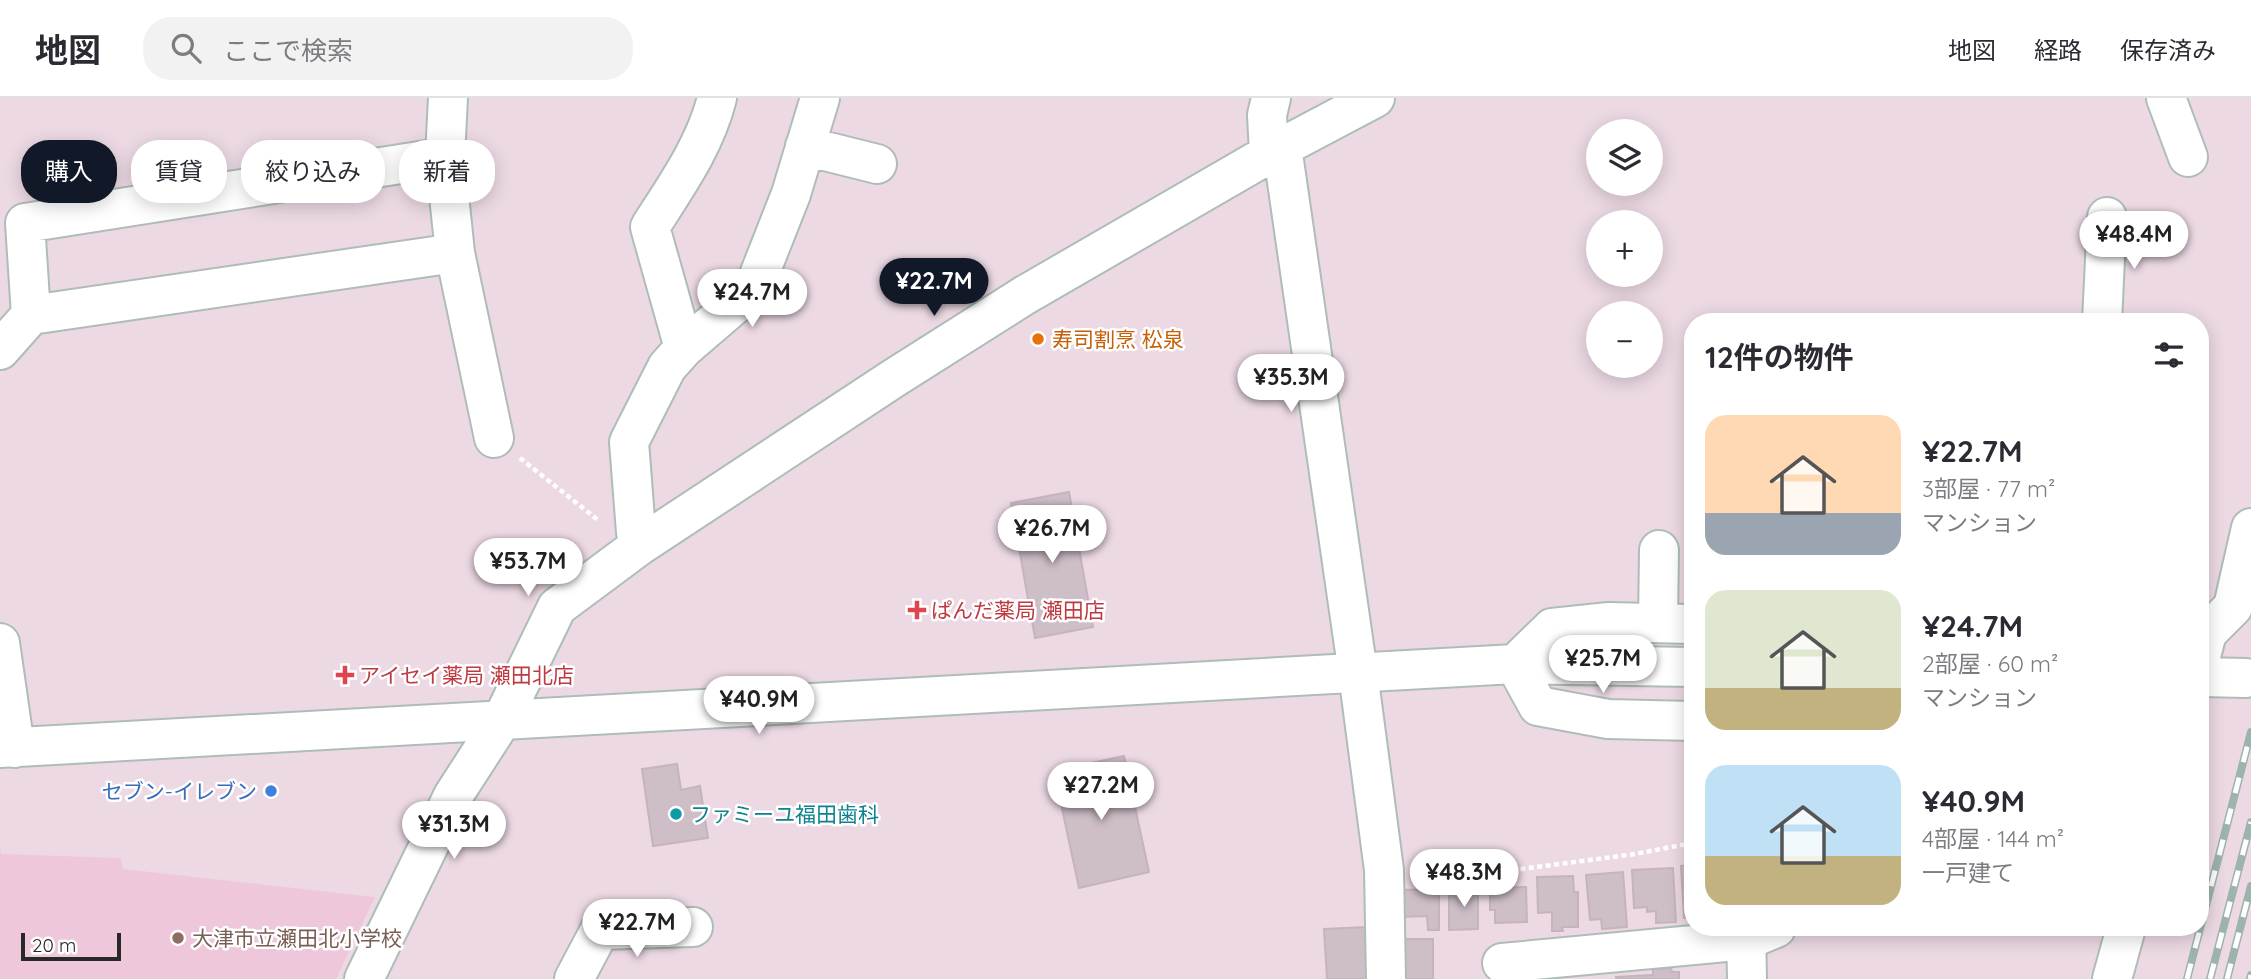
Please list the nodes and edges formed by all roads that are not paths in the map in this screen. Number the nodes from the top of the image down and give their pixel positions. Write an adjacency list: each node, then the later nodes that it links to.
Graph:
1 (448, 98): 7 (street)
2 (717, 98): 18 (street)
3 (820, 98): 8 (street)
4 (1271, 98): 9 (street)
5 (1375, 98): 9 (street)
6 (2165, 98): 10 (street)
7 (446, 140)
8 (805, 146): 12 (street); 18 (street)
9 (1276, 150): 22 (street); 29 (street)
10 (2188, 157)
11 (399, 164): 17 (street)
12 (877, 164)
13 (450, 203): 15 (street)
14 (2107, 216): 16 (street)
15 (455, 253): 17 (street); 20 (street)
16 (2102, 313)
17 (31, 315): 19 (street)
18 (684, 348): 22 (street)
19 (0, 350)
20 (494, 438)
21 (2251, 528): 25 (street)
22 (638, 539): 32 (street)
23 (1659, 550): 24 (street)
24 (1675, 624): 27 (street)
25 (2209, 634)
26 (0, 643): 34 (street)
27 (1516, 664): 28 (street); 29 (street); 33 (street)
28 (1684, 667)
29 (1358, 673): 32 (street); 43 (street)
30 (2209, 677): 31 (street)
31 (2246, 678)
32 (502, 720): 34 (street); 41 (street)
33 (1684, 721)
34 (7, 748)
35 (693, 927): 42 (street)
36 (1737, 936): 40 (street)
37 (1755, 936): 44 (street)
38 (2124, 936): 45 (street)
39 (1502, 963): 40 (street)
40 (1589, 967)
41 (364, 979)
42 (574, 979)
43 (1387, 979)
44 (1747, 979)
45 (2112, 979)

